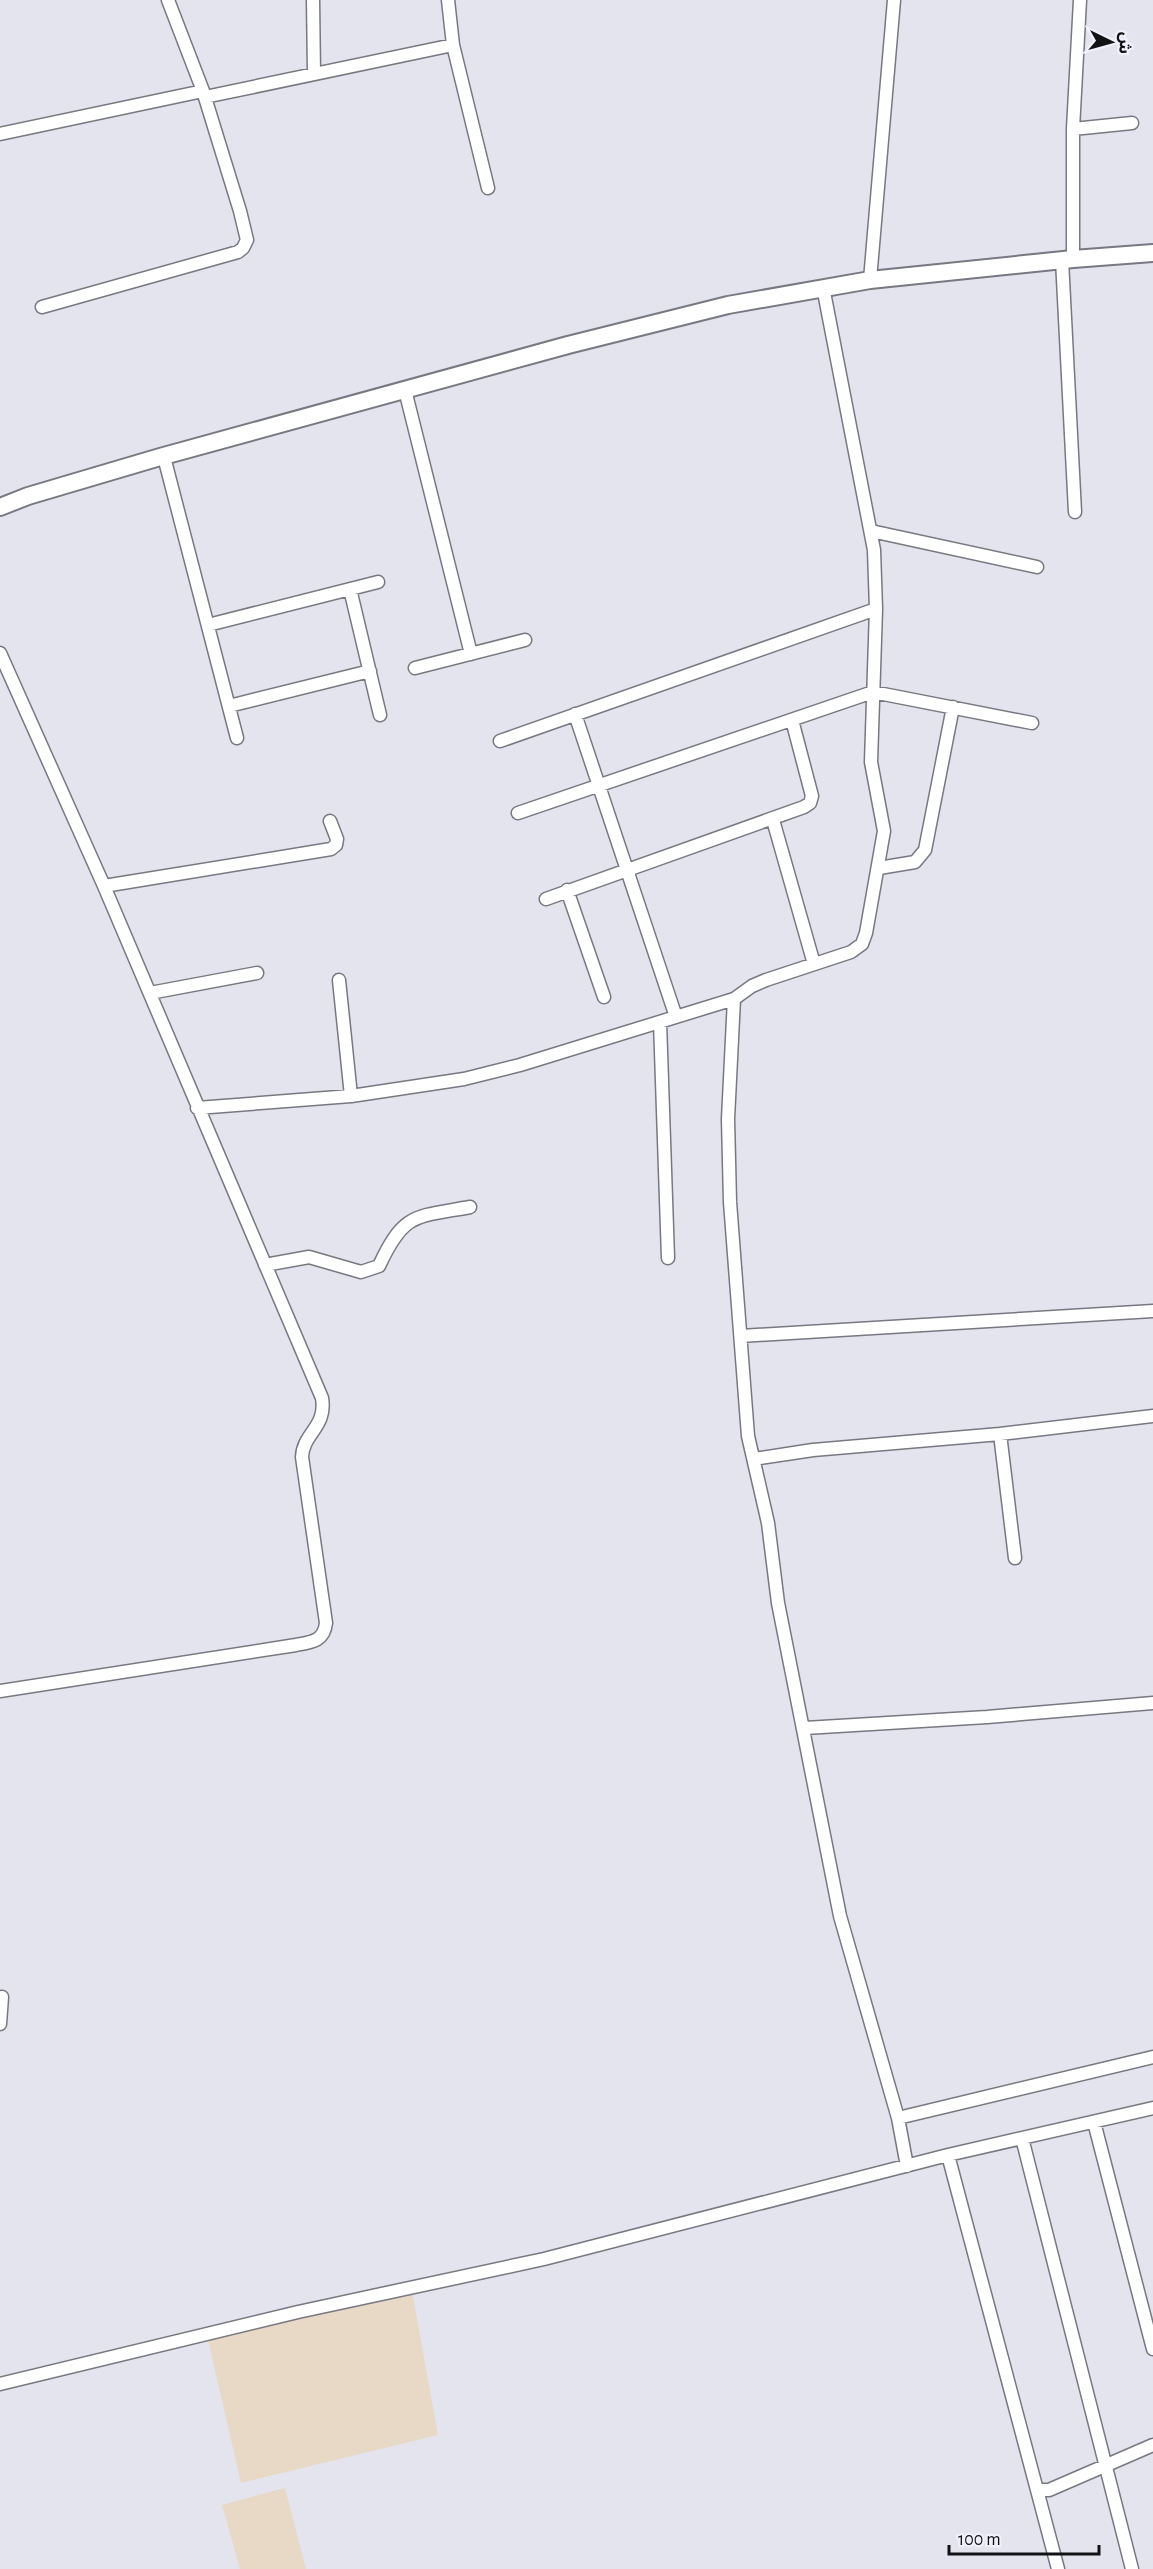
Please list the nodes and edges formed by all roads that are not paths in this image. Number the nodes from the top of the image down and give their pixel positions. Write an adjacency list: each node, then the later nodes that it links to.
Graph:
1 (168, 0): 8 (street)
2 (313, 0): 7 (street)
3 (448, 0): 6 (street)
4 (894, 0): 15 (street)
5 (1080, 0): 10 (street)
6 (453, 45): 7 (street); 12 (street)
7 (314, 73): 8 (street)
8 (204, 94): 11 (street); 17 (street)
9 (1132, 123): 10 (street)
10 (1073, 129): 14 (street)
11 (0, 134)
12 (488, 188)
13 (1153, 253): 14 (main road)
14 (1068, 259): 15 (main road); 23 (street)
15 (870, 280): 16 (main road)
16 (823, 287): 18 (main road); 24 (street)
17 (42, 307)
18 (405, 390): 19 (main road); 32 (street)
19 (164, 457): 20 (main road); 29 (street)
20 (28, 496): 21 (main road); 22 (main road)
21 (0, 499)
22 (0, 507)
23 (1075, 512)
24 (870, 531): 25 (street); 28 (street)
25 (1037, 567)
26 (378, 582): 27 (street)
27 (350, 589): 29 (street); 34 (street)
28 (876, 609): 35 (street); 38 (street)
29 (208, 625): 36 (street)
30 (525, 640): 32 (street)
31 (0, 653): 50 (street)
32 (471, 654): 33 (street)
33 (415, 668)
34 (370, 671): 36 (street); 39 (street)
35 (873, 692): 37 (street); 40 (street); 49 (street)
36 (229, 706): 42 (street)
37 (953, 707): 41 (street); 49 (street)
38 (575, 714): 43 (street); 44 (street)
39 (380, 715)
40 (792, 720): 44 (street); 46 (street)
41 (1032, 723)
42 (237, 738)
43 (500, 741)
44 (599, 785): 45 (street); 48 (street)
45 (518, 813)
46 (773, 820): 48 (street); 53 (street)
47 (330, 821): 50 (street)
48 (627, 868): 51 (street); 59 (street)
49 (879, 868): 53 (street)
50 (104, 886): 56 (street)
51 (567, 890): 52 (street); 57 (street)
52 (546, 899)
53 (814, 964): 58 (street)
54 (257, 973): 56 (street)
55 (339, 980): 61 (street)
56 (150, 993): 62 (street)
57 (604, 997)
58 (734, 999): 59 (street); 67 (street)
59 (676, 1017): 60 (street)
60 (660, 1022): 61 (street); 64 (street)
61 (351, 1096): 62 (street)
62 (197, 1108): 65 (street)
63 (470, 1206): 65 (street)
64 (668, 1258)
65 (265, 1265): 72 (street)
66 (1153, 1311): 67 (street)
67 (741, 1336): 70 (street)
68 (1153, 1416): 69 (street)
69 (1000, 1434): 70 (street); 71 (street)
70 (754, 1459): 74 (street)
71 (1015, 1557)
72 (0, 1691)
73 (1153, 1703): 74 (street)
74 (805, 1728): 79 (street)
75 (2, 1997): 76 (street)
76 (0, 2024)
77 (1153, 2057): 79 (street)
78 (1153, 2108): 80 (street)
79 (898, 2118): 83 (street)
80 (1094, 2122): 81 (street); 84 (street)
81 (1022, 2138): 82 (street); 87 (street)
82 (948, 2155): 83 (street); 88 (street)
83 (908, 2166): 85 (street)
84 (1153, 2349)
85 (0, 2384)
86 (1153, 2445): 87 (street)
87 (1106, 2466): 88 (street); 90 (street)
88 (1038, 2490): 89 (street)
89 (1058, 2569)
90 (1132, 2569)

